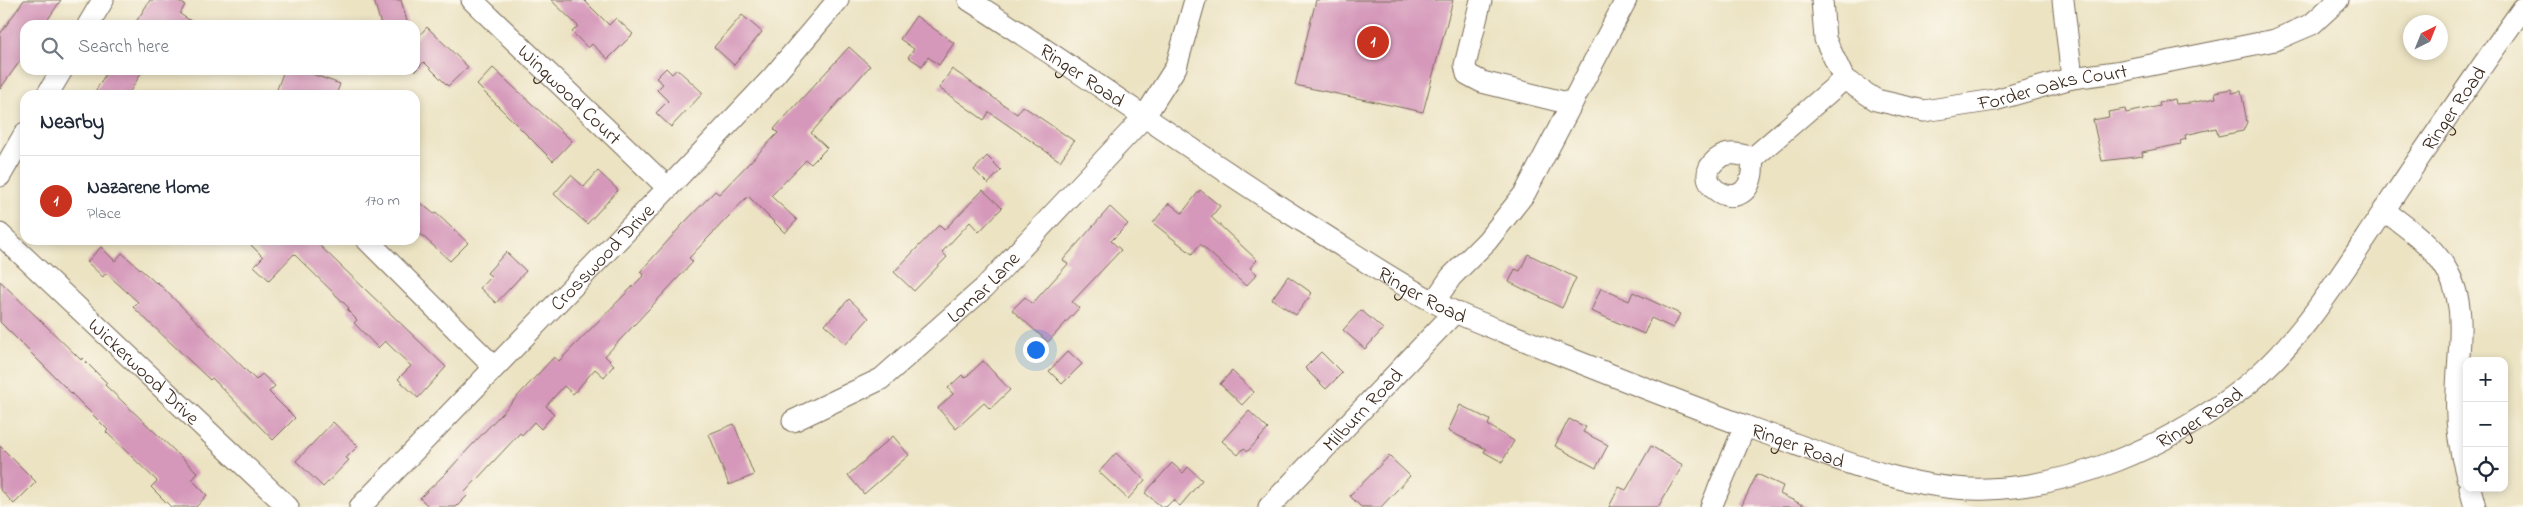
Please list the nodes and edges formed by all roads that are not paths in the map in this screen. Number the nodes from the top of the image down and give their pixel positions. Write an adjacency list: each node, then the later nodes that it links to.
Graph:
1 (103, 0): 12 (street)
2 (472, 0): 22 (street, Wingwood Court)
3 (836, 0): 22 (street, Crosswood Drive)
4 (970, 0): 18 (street, Ringer Road)
5 (1195, 0): 18 (street, Lomar Lane)
6 (1481, 0): 17 (street)
7 (1626, 0): 17 (street)
8 (1822, 0): 15 (street)
9 (2063, 0): 14 (street)
10 (2338, 0): 14 (street, Forder Oaks Court)
11 (2522, 9): 23 (street, Ringer Road)
12 (91, 20)
13 (59, 75): 16 (street)
14 (2072, 78): 15 (street, Forder Oaks Court)
15 (1844, 79): 20 (street)
16 (50, 90)
17 (1571, 104): 26 (street)
18 (1145, 116): 26 (street, Ringer Road); 29 (street, Lomar Lane)
19 (20, 142): 21 (street)
20 (1753, 158)
21 (0, 176)
22 (668, 188): 28 (street, Crosswood Drive)
23 (2384, 210): 30 (street, Ringer Road); 31 (street)
24 (0, 234): 33 (street, Wickerwood Drive)
25 (372, 245): 28 (street)
26 (1434, 302): 27 (street, Ringer Road)
27 (1455, 312): 30 (street, Ringer Road); 35 (street, Milburn Road)
28 (494, 367): 34 (street, Crosswood Drive)
29 (793, 420)
30 (1745, 426): 36 (street)
31 (2463, 462)
32 (2471, 492): 37 (street)
33 (288, 507)
34 (360, 507)
35 (1268, 507)
36 (1711, 507)
37 (2474, 507)

